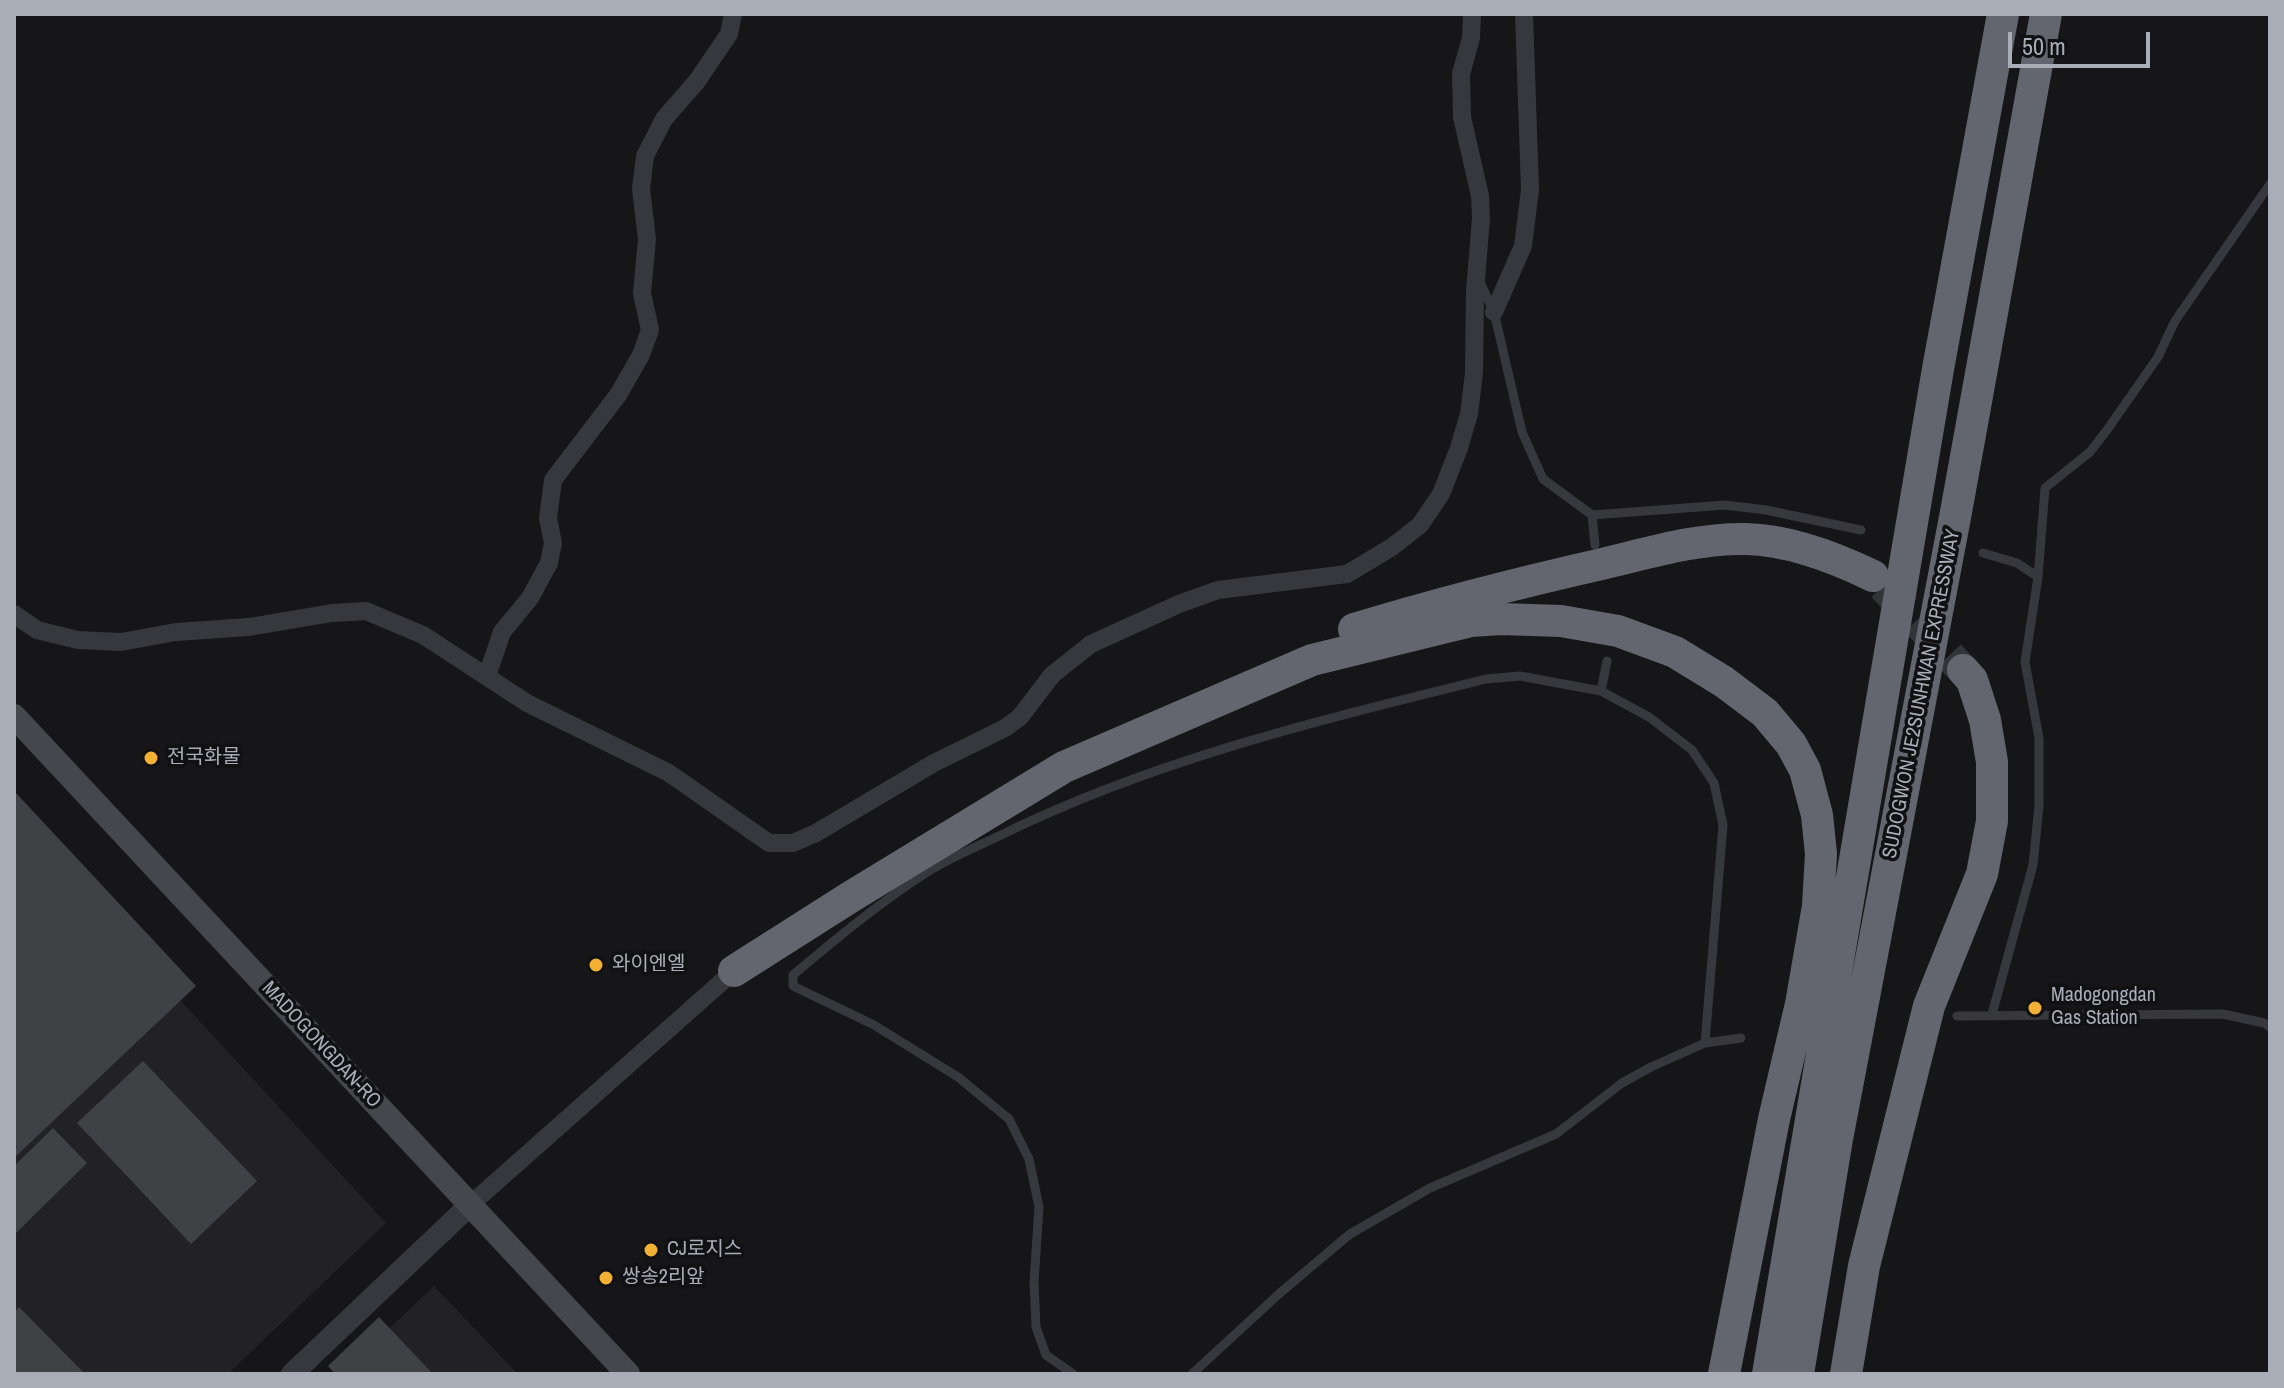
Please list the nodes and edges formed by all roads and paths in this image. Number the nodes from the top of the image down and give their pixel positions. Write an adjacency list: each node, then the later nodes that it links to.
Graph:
1 (733, 14): 18 (street)
2 (1472, 14): 7 (street)
3 (1524, 14): 8 (street)
4 (2003, 14): 33 (highway, SUDOGWON JE2SUNHWAN EXPRESSWAY)
5 (2046, 14): 34 (highway, SUDOGWON JE2SUNHWAN EXPRESSWAY)
6 (2270, 184): 14 (lane)
7 (1476, 274): 8 (lane); 18 (street)
8 (1494, 312): 9 (lane)
9 (1592, 515): 10 (lane); 11 (lane)
10 (1861, 530)
11 (1595, 545)
12 (1983, 553): 14 (lane)
13 (1873, 576): 21 (highway)
14 (2038, 577): 22 (lane)
15 (14, 614): 18 (street)
16 (1607, 661): 19 (lane)
17 (1963, 670): 35 (highway)
18 (487, 676)
19 (1601, 691): 26 (lane); 30 (lane)
20 (18, 727): 27 (main road, MADOGONGDAN-RO)
21 (734, 971): 27 (street); 32 (highway)
22 (1992, 1014): 23 (lane); 24 (lane)
23 (1957, 1016)
24 (2270, 1027)
25 (1741, 1038): 26 (lane)
26 (1705, 1043): 31 (lane)
27 (470, 1205): 28 (street); 29 (main road, MADOGONGDAN-RO)
28 (292, 1374)
29 (628, 1374)
30 (1073, 1374)
31 (1192, 1374)
32 (1724, 1374)
33 (1768, 1374)
34 (1798, 1374)
35 (1846, 1374)

